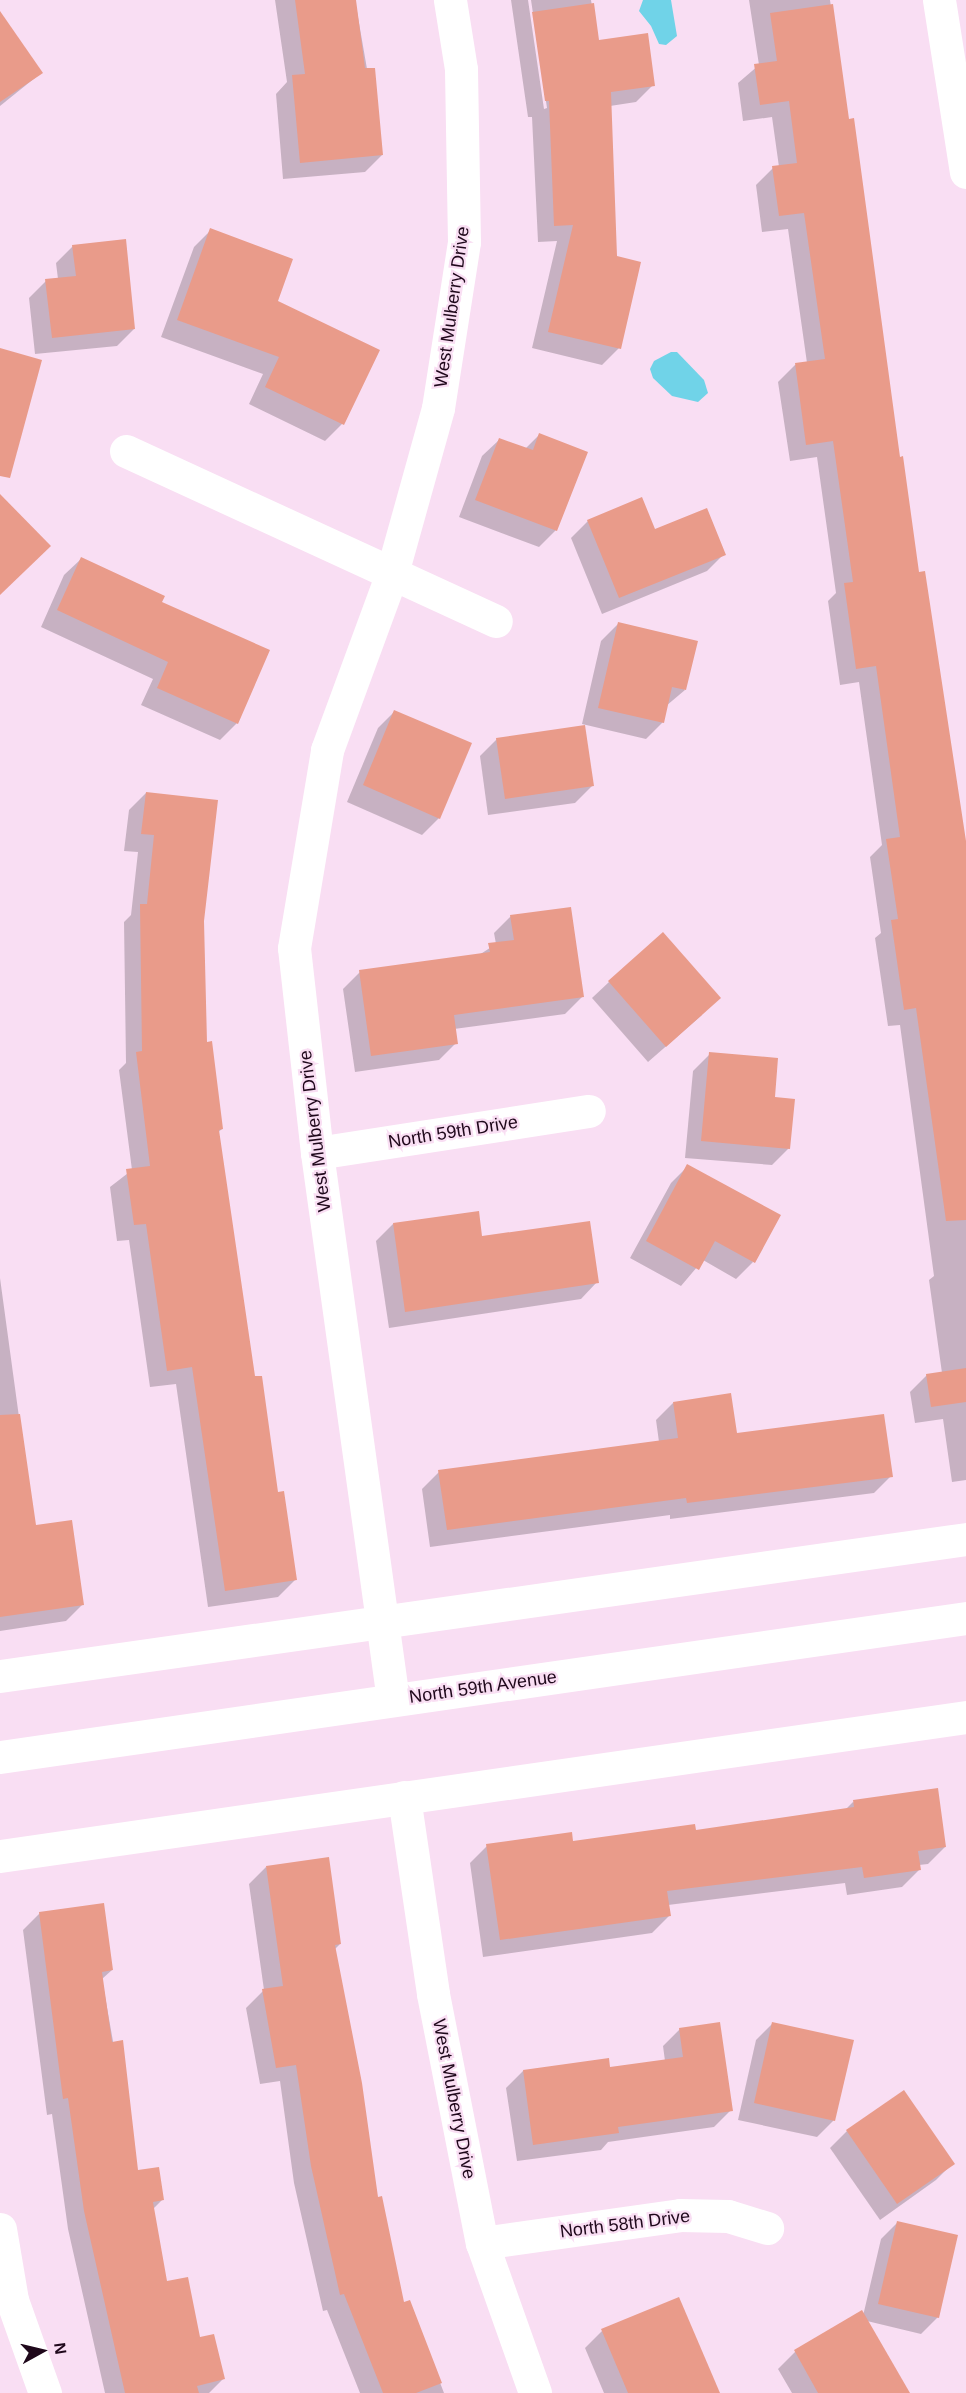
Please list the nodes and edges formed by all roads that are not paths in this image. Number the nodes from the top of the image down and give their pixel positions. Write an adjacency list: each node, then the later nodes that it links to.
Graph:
1 (450, 0): 5 (street, West Mulberry Drive)
2 (939, 0): 3 (street)
3 (966, 172)
4 (126, 451): 5 (street)
5 (392, 573): 6 (street); 8 (street, West Mulberry Drive)
6 (496, 621)
7 (589, 1111): 8 (street, North 59th Drive)
8 (317, 1153): 11 (street, West Mulberry Drive)
9 (966, 1539): 11 (street)
10 (966, 1618): 13 (street, North 59th Avenue)
11 (381, 1624): 12 (street); 13 (street, West Mulberry Drive)
12 (0, 1676)
13 (393, 1700): 15 (street, North 59th Avenue)
14 (966, 1717): 16 (street)
15 (0, 1757)
16 (404, 1797): 17 (street); 20 (street, West Mulberry Drive)
17 (0, 1856)
18 (767, 2228): 20 (street, North 58th Drive)
19 (0, 2229): 21 (street)
20 (482, 2243): 22 (street, West Mulberry Drive)
21 (45, 2393)
22 (535, 2393)

